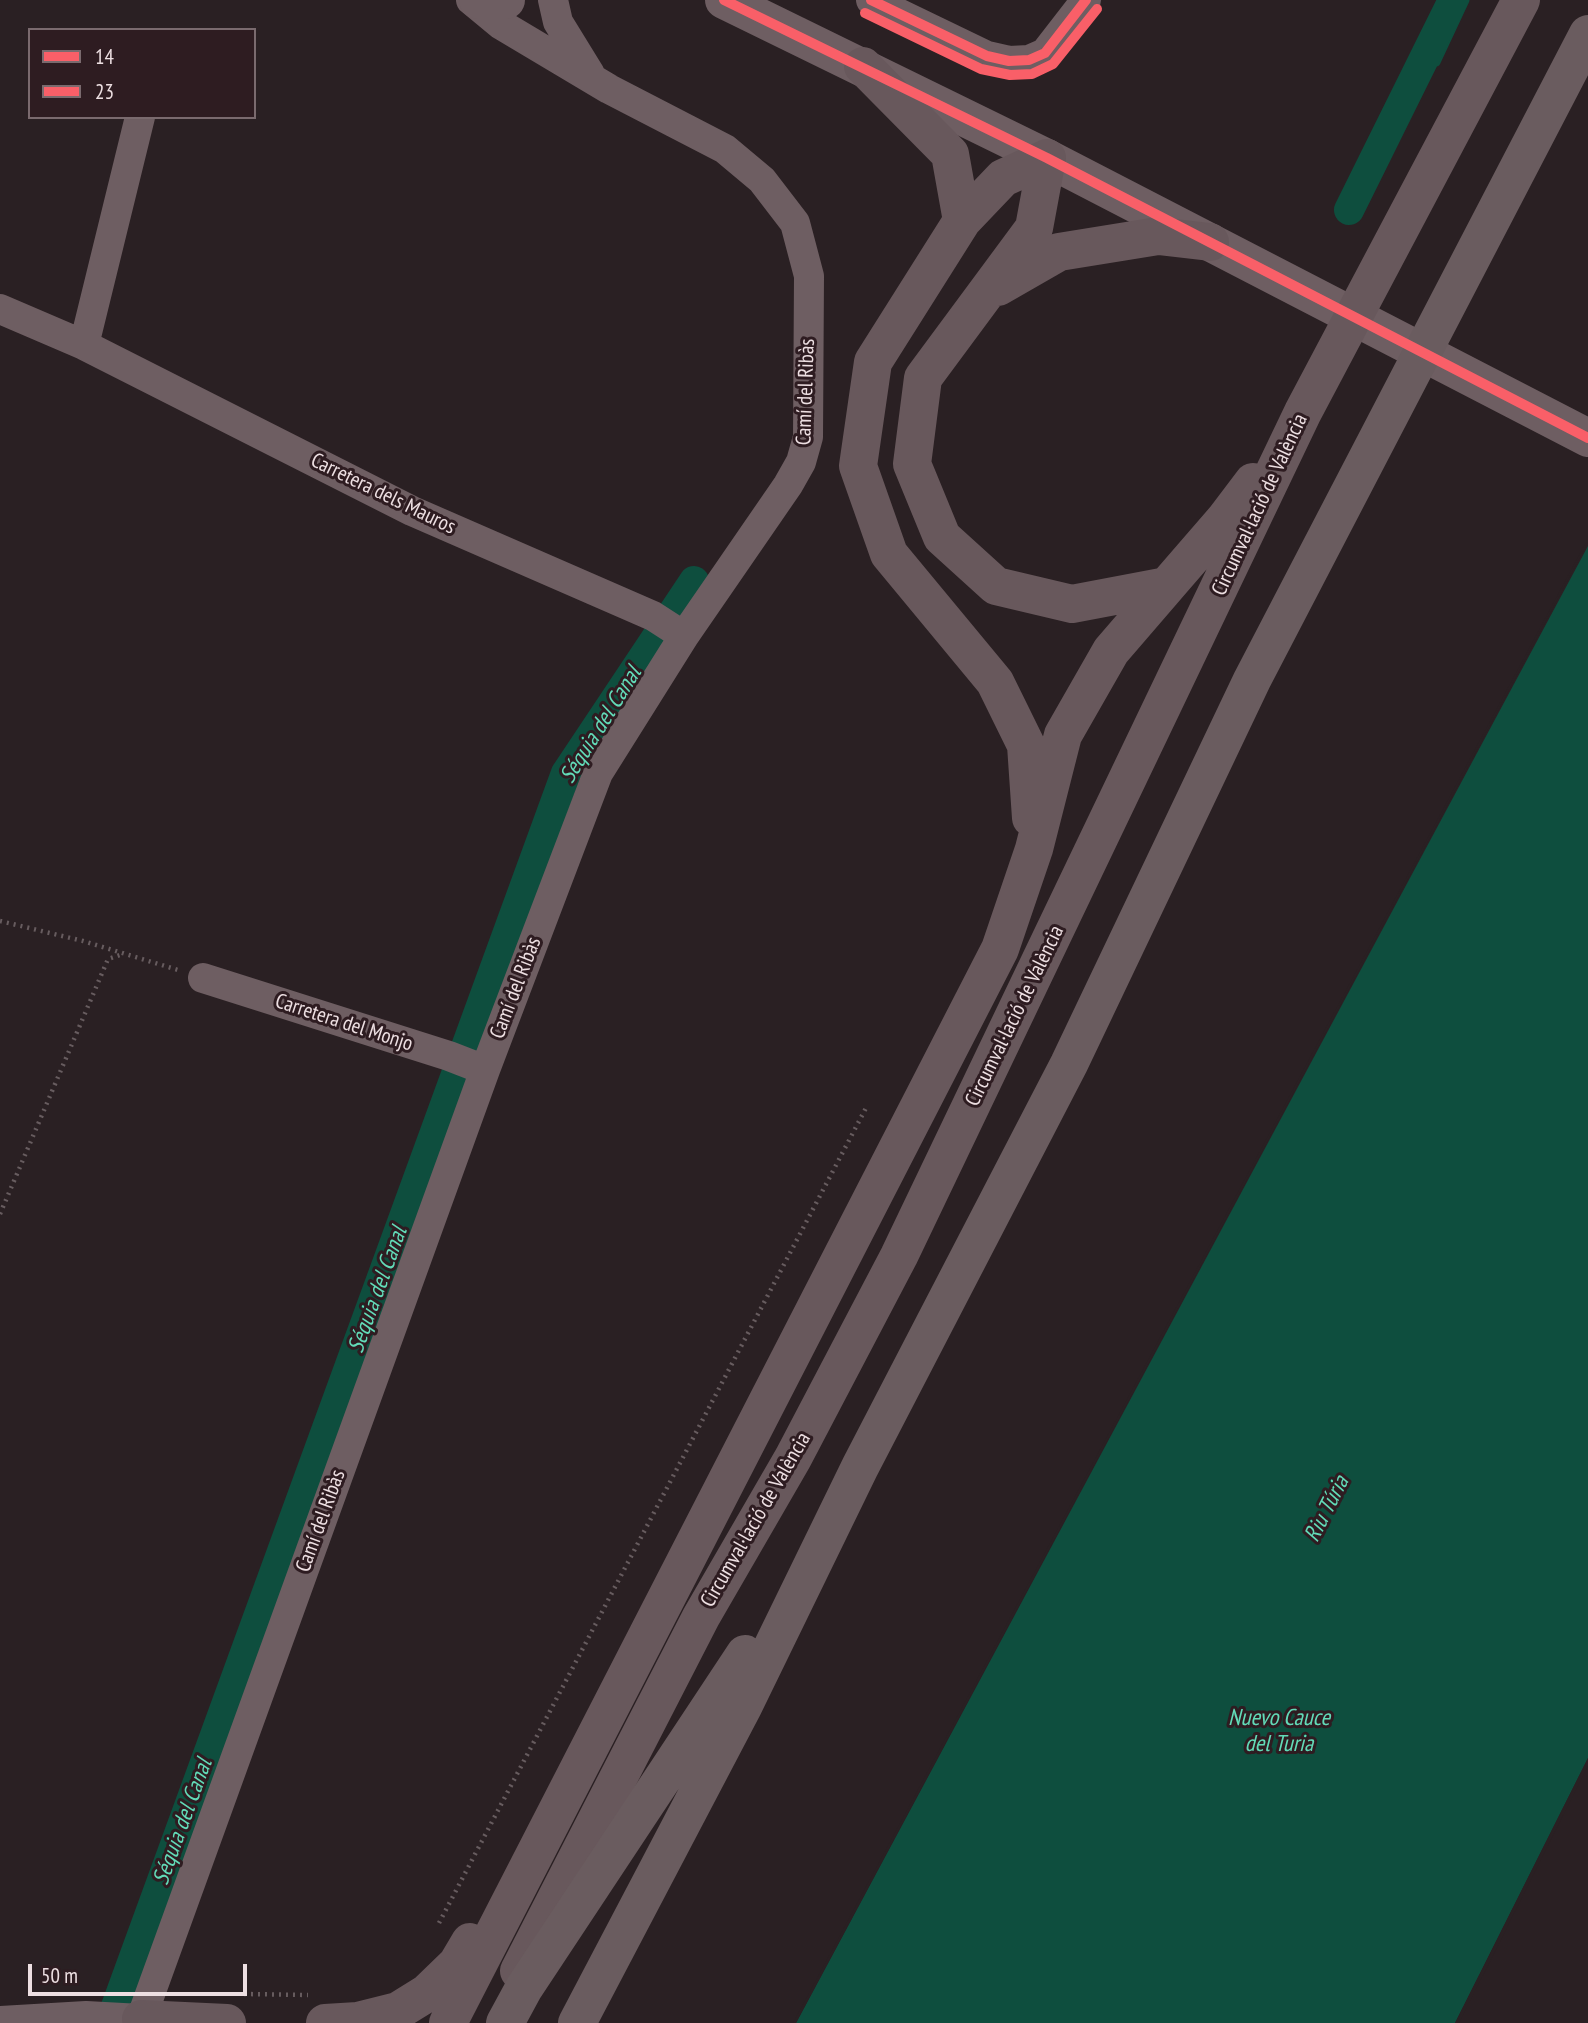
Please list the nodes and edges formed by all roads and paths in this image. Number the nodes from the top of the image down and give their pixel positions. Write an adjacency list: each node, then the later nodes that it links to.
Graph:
1 (471, 0): 11 (street, Camí del Ribàs)
2 (478, 0): 3 (street)
3 (506, 0)
4 (553, 0): 11 (street, Camí del Ribàs)
5 (724, 0): 10 (street)
6 (871, 0): 7 (street)
7 (1086, 0)
8 (1521, 0): 19 (highway, Circumval·lació de València)
9 (1588, 34): 30 (highway)
10 (863, 66): 13 (street); 14 (highway)
11 (593, 78): 22 (street, Camí del Ribàs)
12 (140, 119): 18 (street)
13 (1047, 158): 14 (highway); 15 (street); 16 (highway)
14 (962, 221): 23 (highway)
15 (1210, 242): 16 (highway); 20 (street)
16 (984, 295): 21 (highway)
17 (0, 309): 18 (street, Carretera dels Mauros)
18 (84, 345): 22 (street, Carretera dels Mauros)
19 (1303, 412): 21 (highway); 38 (highway, Circumval·lació de València)
20 (1588, 438)
21 (1167, 586): 23 (highway)
22 (684, 636): 27 (street, Camí del Ribàs)
23 (1034, 849): 31 (highway)
24 (0, 921): 25 (path)
25 (123, 954): 26 (path); 29 (path)
26 (203, 978): 27 (street, Carretera del Monjo)
27 (485, 1070): 36 (street, Camí del Ribàs)
28 (867, 1106): 32 (path)
29 (0, 1214)
30 (860, 1467): 39 (highway); 40 (highway)
31 (623, 1681): 34 (highway); 37 (highway)
32 (435, 1932)
33 (232, 2008): 34 (path); 36 (highway)
34 (322, 2009)
35 (0, 2021): 36 (street)
36 (147, 2022)
37 (448, 2023)
38 (492, 2023)
39 (505, 2023)
40 (577, 2023)

